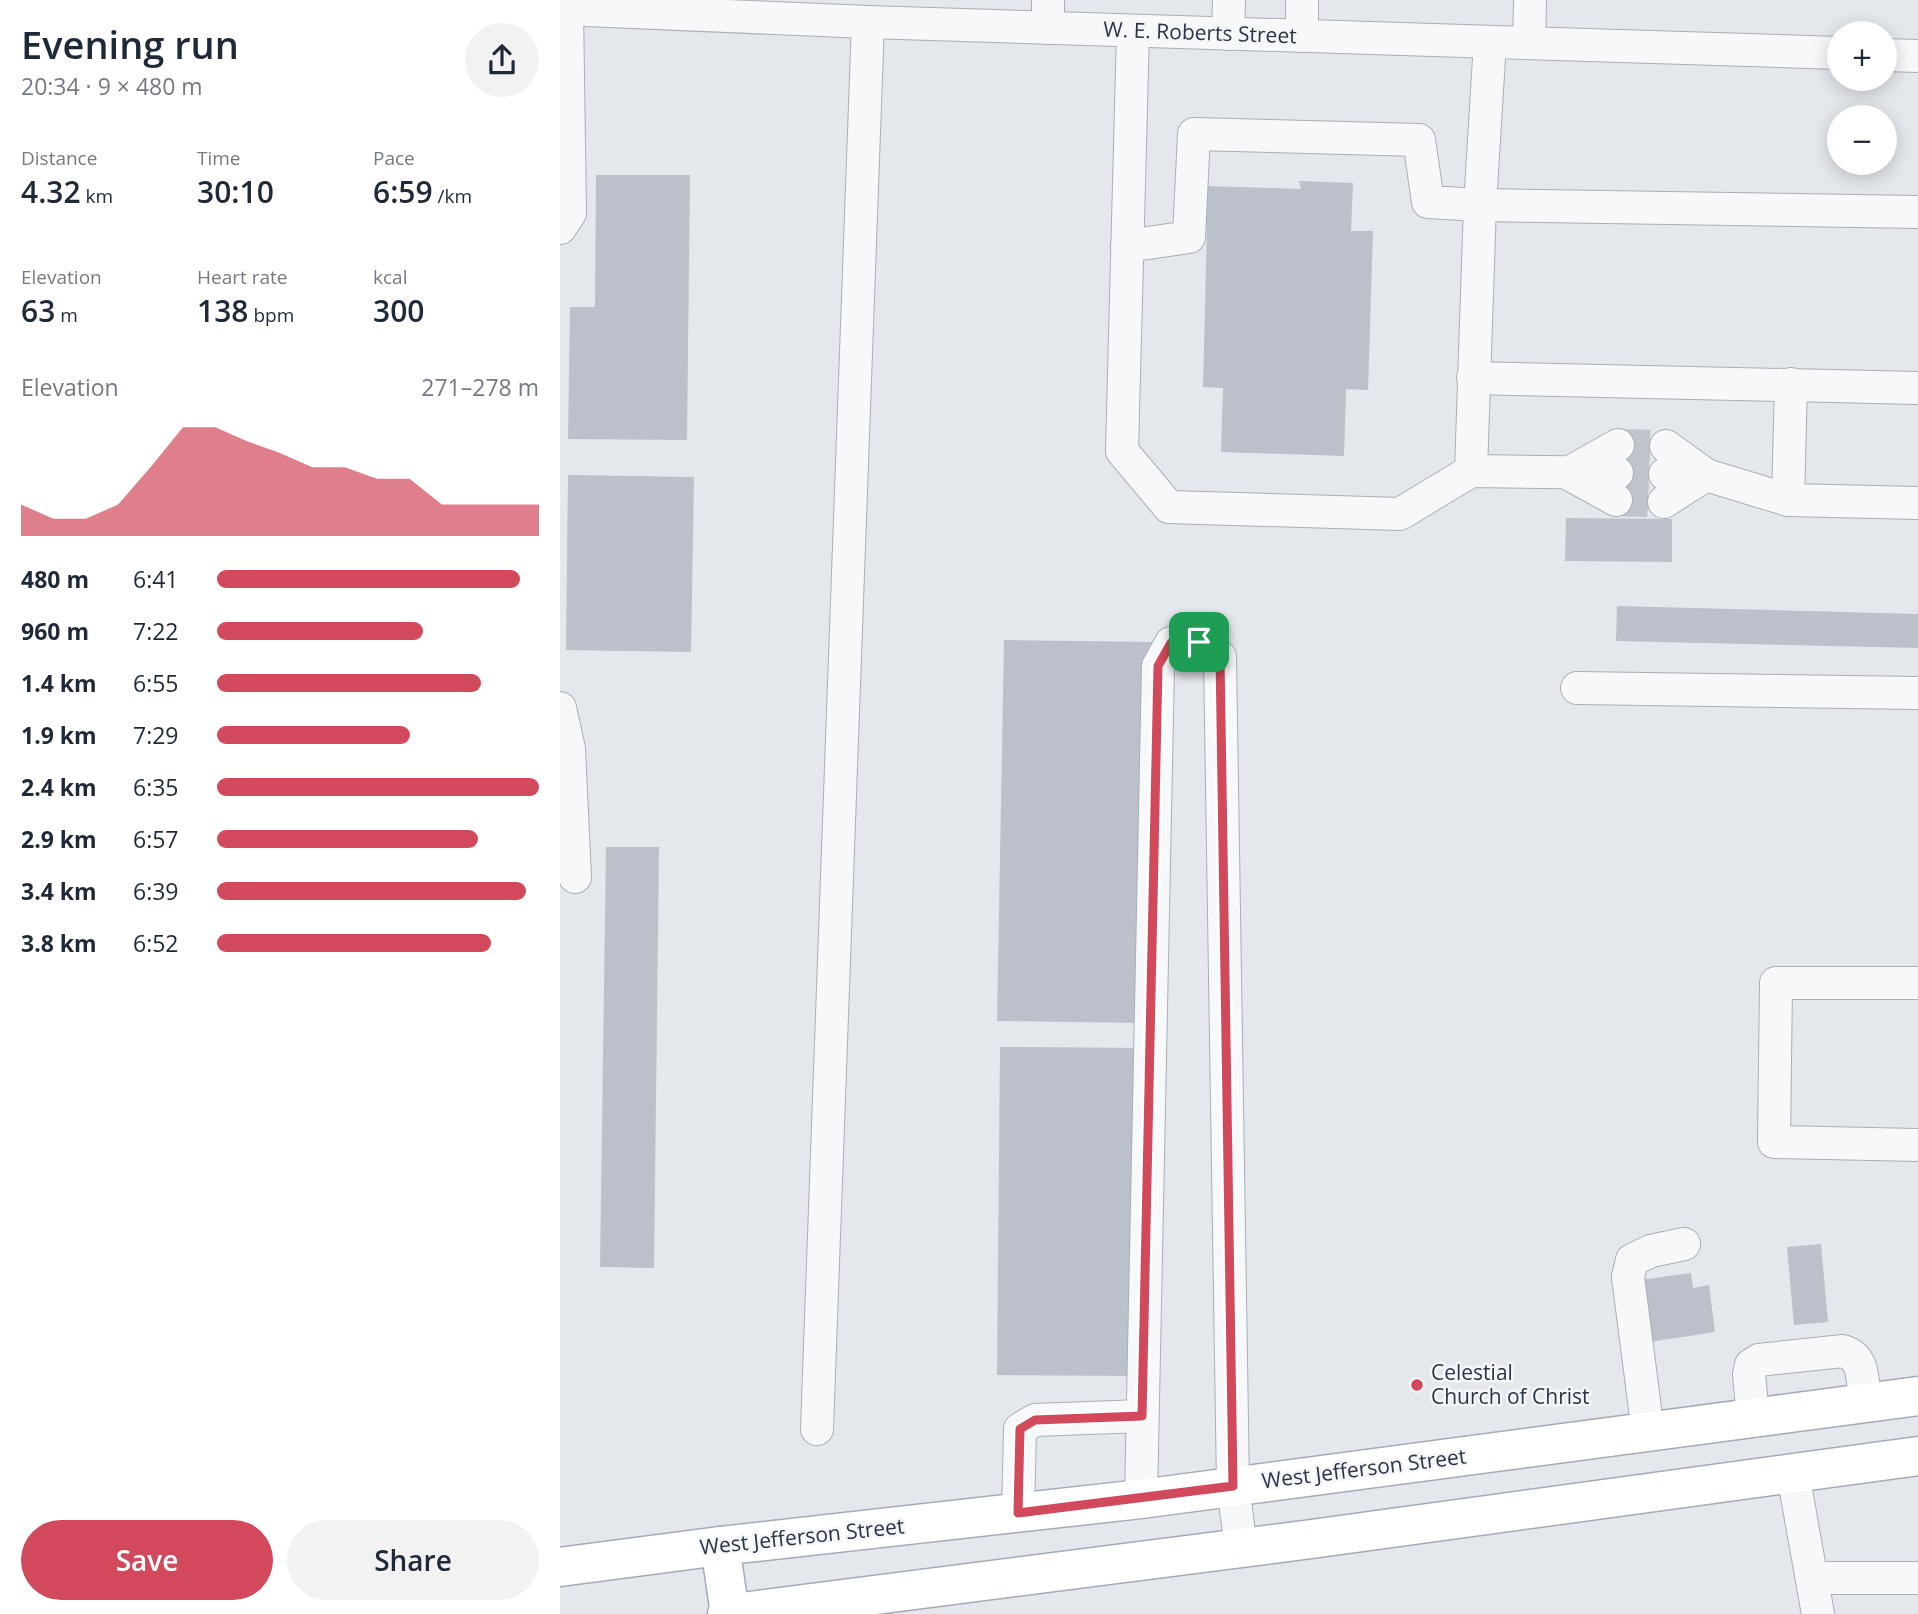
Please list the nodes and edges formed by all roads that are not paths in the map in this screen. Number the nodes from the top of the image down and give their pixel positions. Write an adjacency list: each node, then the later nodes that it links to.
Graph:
1 (1229, 0): 9 (street)
2 (1302, 0): 10 (street)
3 (1530, 0): 12 (street)
4 (564, 9): 7 (street, W. E. Roberts Street); 18 (street)
5 (986, 13): 6 (street, W. E. Roberts Street); 7 (street, W. E. Roberts Street)
6 (1048, 14): 8 (street, W. E. Roberts Street)
7 (868, 22): 39 (street)
8 (1133, 31): 9 (street, W. E. Roberts Street); 19 (street)
9 (1228, 34): 10 (street, W. E. Roberts Street)
10 (1302, 36): 11 (street, W. E. Roberts Street)
11 (1490, 42): 12 (street, W. E. Roberts Street); 16 (street)
12 (1528, 43): 13 (street, W. E. Roberts Street)
13 (1827, 53)
14 (1897, 55): 15 (street)
15 (1918, 56)
16 (1480, 205): 17 (street); 19 (street); 20 (street)
17 (1918, 212)
18 (560, 229)
19 (1127, 246): 23 (street)
20 (1473, 379): 21 (street); 23 (street)
21 (1791, 384): 22 (street); 26 (street)
22 (1918, 388)
23 (1471, 471): 24 (street)
24 (1567, 473): 24 (street)
25 (1665, 474): 26 (street)
26 (1788, 500): 27 (street)
27 (1918, 503)
28 (1577, 688): 29 (street)
29 (1918, 693)
30 (560, 708): 31 (street)
31 (575, 877)
32 (1918, 984): 33 (street)
33 (1918, 1145)
34 (1684, 1244): 40 (street)
35 (1918, 1396): 36 (main road, West Jefferson Street)
36 (1865, 1403): 38 (main road, West Jefferson Street); 38 (street)
37 (1142, 1416): 45 (street); 46 (street); 47 (street)
38 (1741, 1420): 40 (main road, West Jefferson Street); 44 (main road)
39 (817, 1429)
40 (1647, 1432): 43 (main road, West Jefferson Street)
41 (1918, 1455): 42 (main road)
42 (1793, 1474): 44 (main road); 52 (street)
43 (1295, 1479): 45 (main road, West Jefferson Street); 48 (main road)
44 (1733, 1482): 48 (main road)
45 (1233, 1486): 46 (main road, West Jefferson Street); 50 (street)
46 (1141, 1499): 47 (main road, West Jefferson Street)
47 (1018, 1513): 49 (main road, West Jefferson Street)
48 (1304, 1540): 50 (main road)
49 (720, 1546): 51 (main road, West Jefferson Street); 54 (main road)
50 (1241, 1548): 54 (main road)
51 (560, 1567)
52 (1812, 1578): 53 (street); 55 (street)
53 (1918, 1578)
54 (728, 1614)
55 (1818, 1614)

